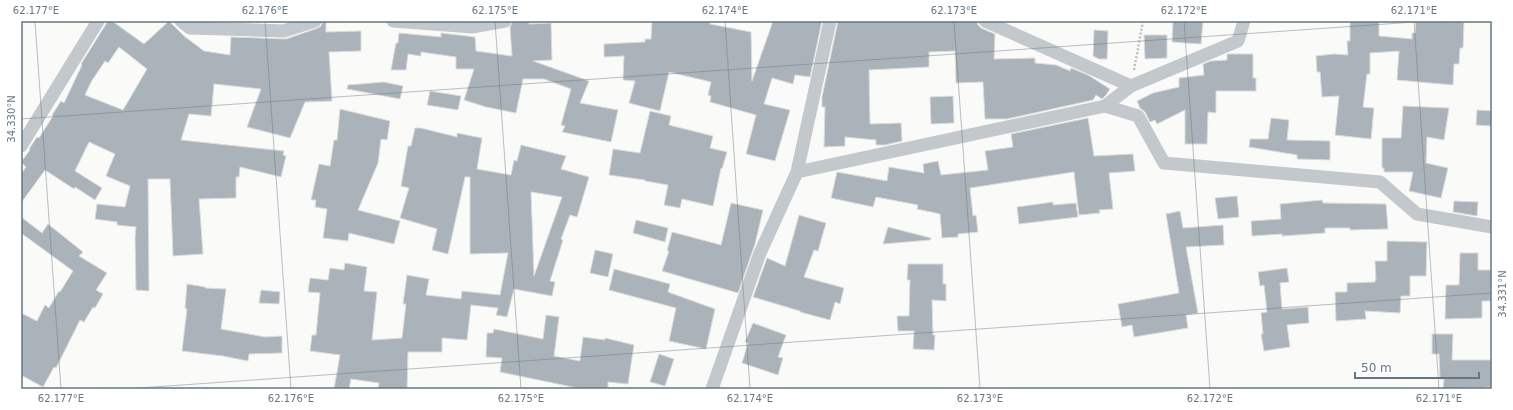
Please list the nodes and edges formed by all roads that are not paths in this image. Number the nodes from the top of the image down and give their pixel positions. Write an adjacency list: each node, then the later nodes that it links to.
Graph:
1 (98, 21): 11 (street)
2 (181, 21): 3 (street)
3 (315, 21)
4 (393, 21): 5 (street)
5 (505, 21)
6 (830, 21): 12 (street)
7 (985, 21): 9 (street)
8 (1244, 21): 9 (street)
9 (1131, 86): 10 (street)
10 (1105, 106): 12 (street); 13 (street)
11 (21, 146)
12 (797, 172): 14 (street)
13 (1492, 227)
14 (712, 389)

